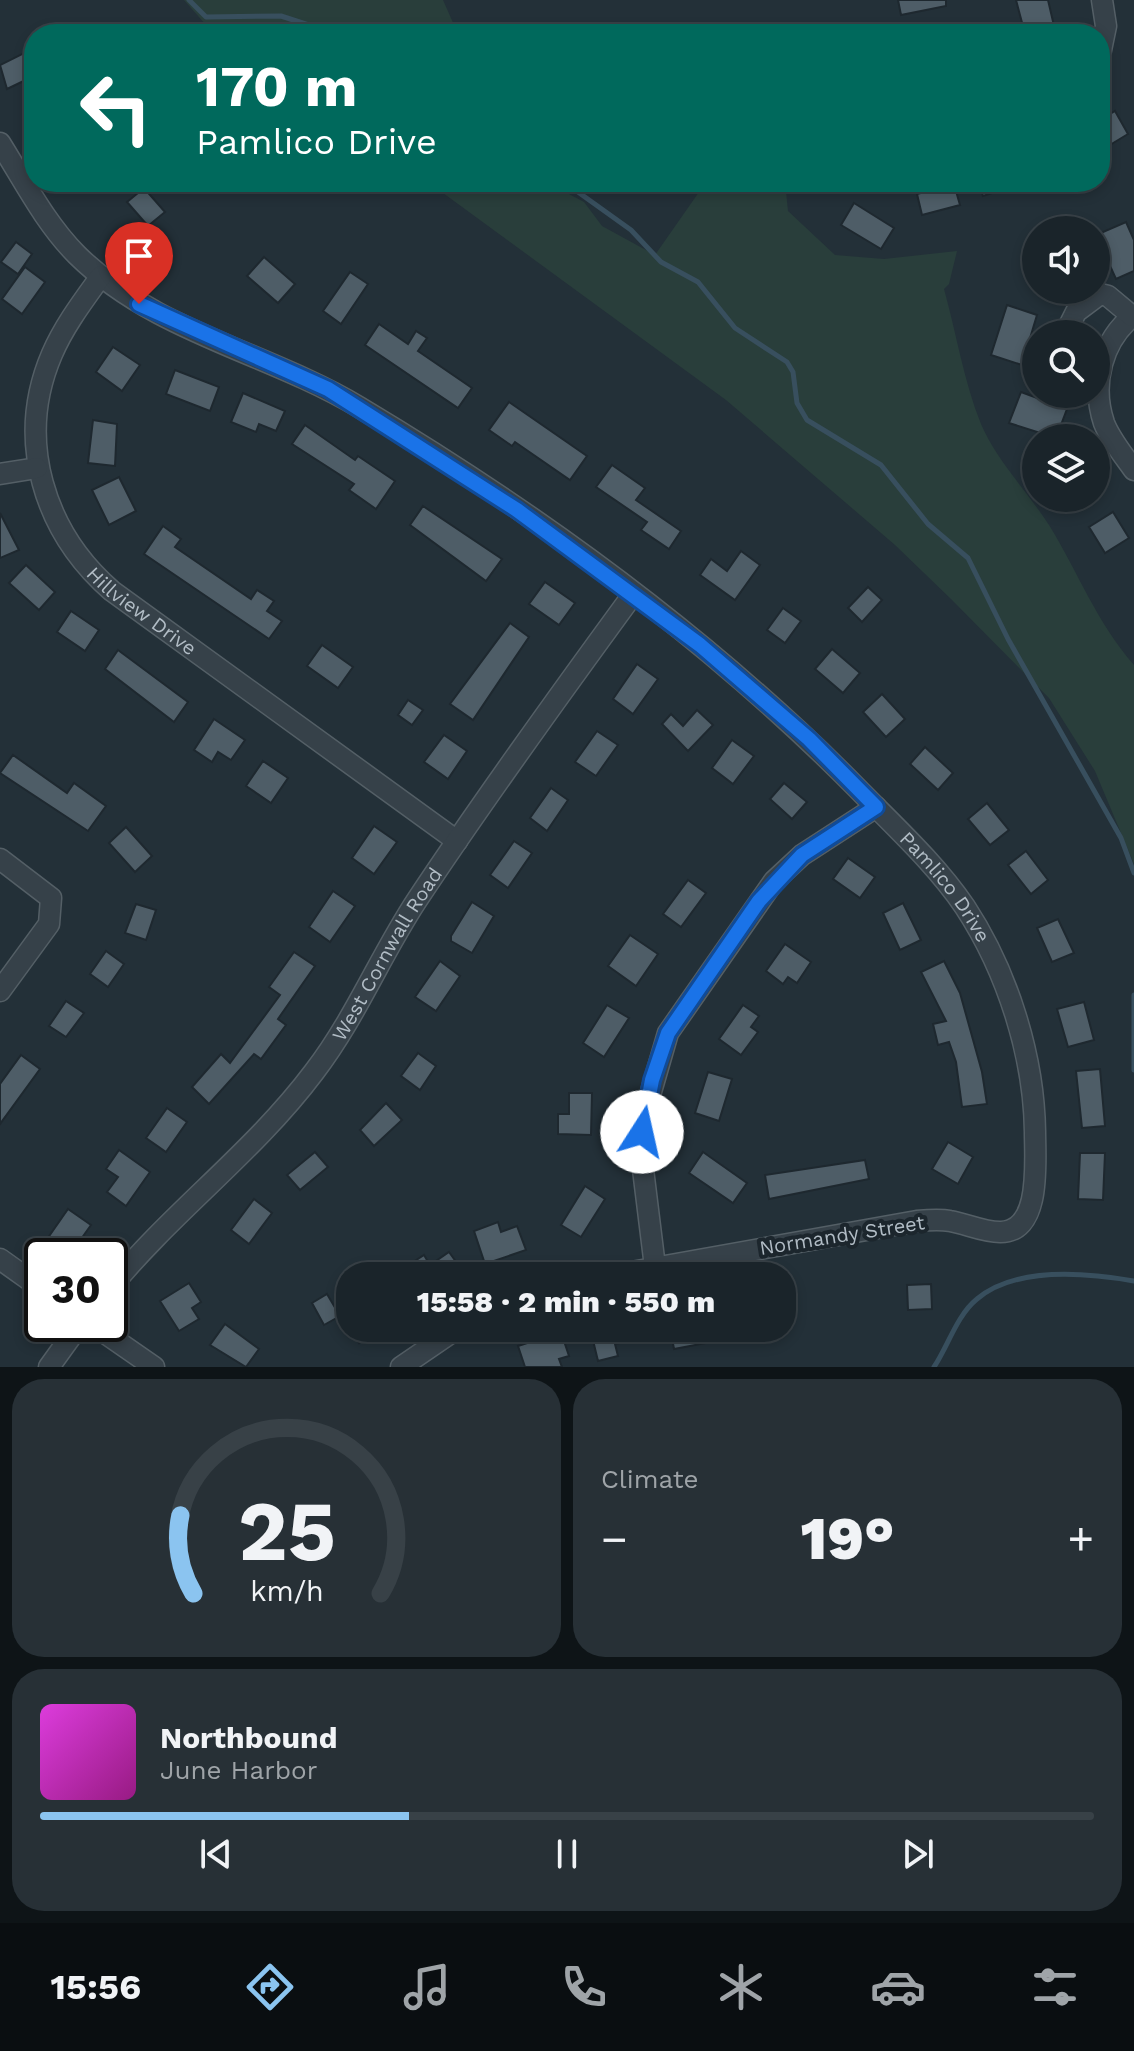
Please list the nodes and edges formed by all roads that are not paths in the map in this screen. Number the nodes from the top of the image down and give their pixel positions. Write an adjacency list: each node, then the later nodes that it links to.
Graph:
1 (1102, 0): 2 (street)
2 (1106, 24)
3 (0, 143): 4 (street, Pamlico Drive)
4 (24, 181)
5 (31, 192): 6 (street, Pamlico Drive)
6 (101, 276): 11 (street, Hillview Drive); 14 (street, Pamlico Drive)
7 (1133, 315): 8 (street); 9 (street)
8 (1072, 320)
9 (1110, 344)
10 (1101, 408): 12 (street)
11 (37, 468): 13 (street); 16 (street, Hillview Drive)
12 (1134, 470)
13 (0, 474)
14 (634, 593): 15 (street, Pamlico Drive); 16 (street, West Cornwall Road)
15 (876, 807): 19 (street, Pamlico Drive); 21 (street)
16 (457, 841): 23 (street, West Cornwall Road)
17 (0, 859): 18 (street)
18 (0, 991)
19 (1025, 1221): 22 (street, Normandy Street)
20 (0, 1259): 24 (street)
21 (654, 1262)
22 (683, 1262)
23 (128, 1266)
24 (24, 1276)
25 (67, 1342): 28 (street)
26 (118, 1342): 29 (street)
27 (438, 1342): 30 (street)
28 (49, 1367)
29 (154, 1367)
30 (401, 1367)

